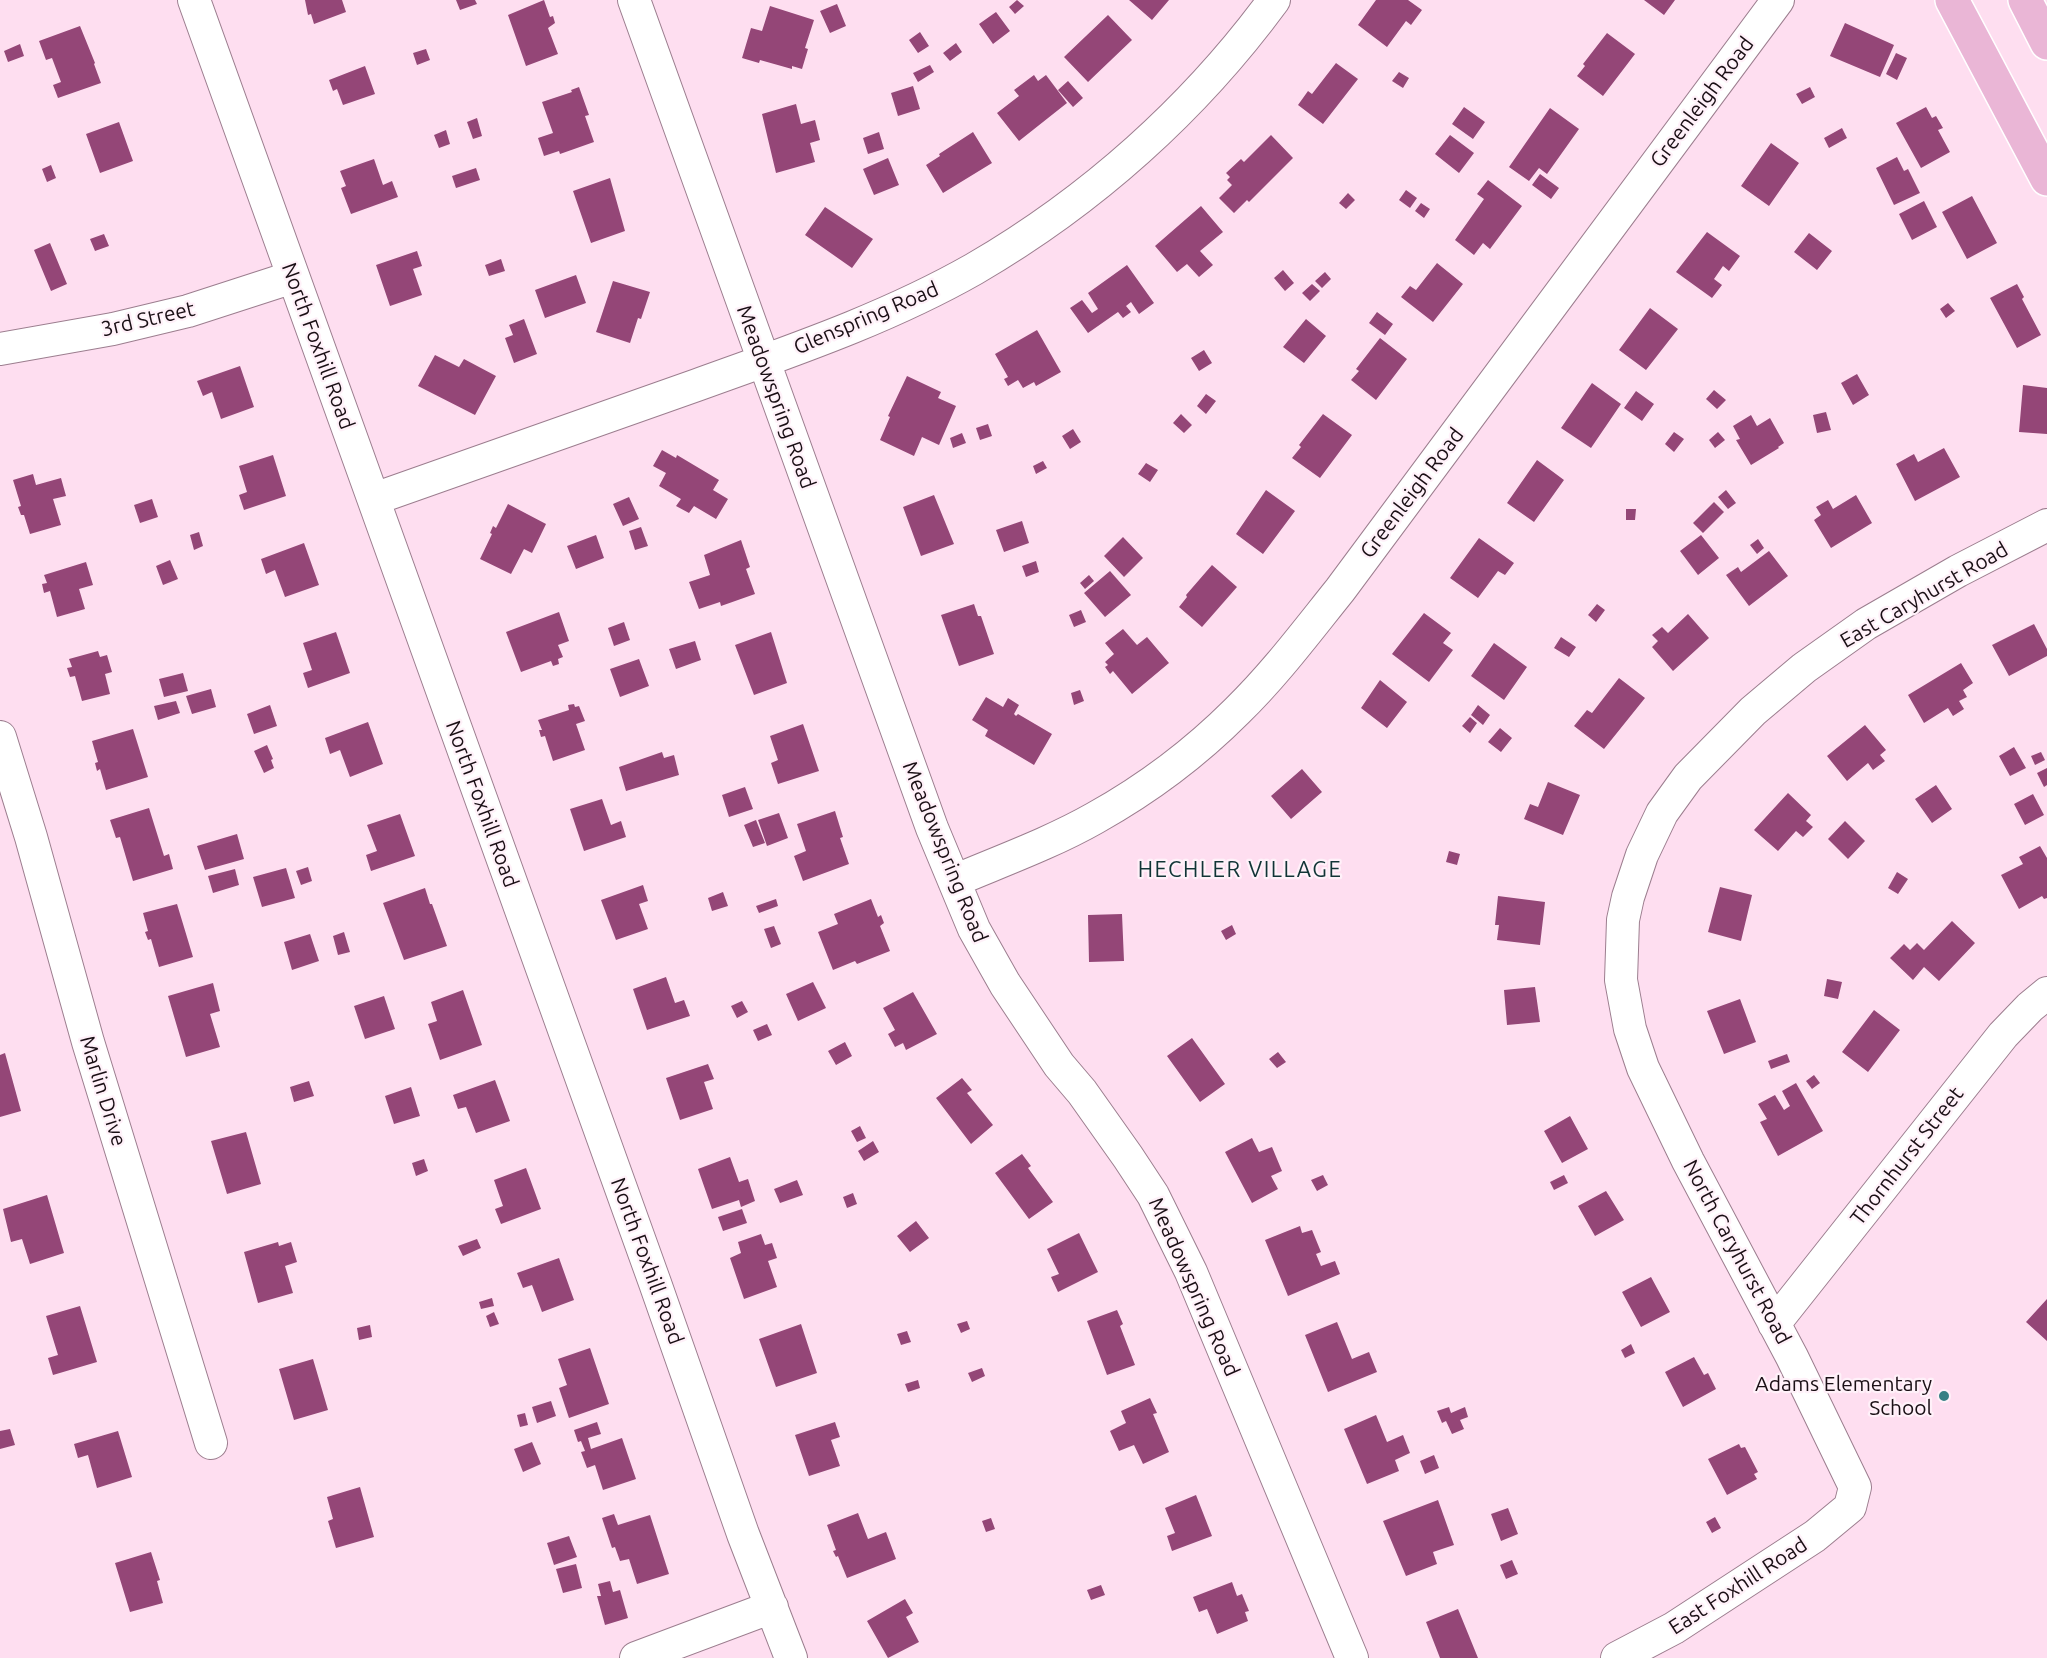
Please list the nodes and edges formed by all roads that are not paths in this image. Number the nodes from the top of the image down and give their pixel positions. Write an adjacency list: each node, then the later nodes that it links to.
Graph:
1 (194, 0): 9 (street, North Foxhill Road)
2 (634, 0): 11 (street, Meadowspring Road)
3 (1274, 0): 11 (street, Glenspring Road)
4 (1778, 0): 15 (street, Greenleigh Road)
5 (1952, 0): 8 (main road)
6 (2025, 0): 7 (main road)
7 (2047, 43)
8 (2047, 179)
9 (293, 277): 10 (street, 3rd Street); 12 (street, North Foxhill Road)
10 (0, 349)
11 (763, 361): 12 (street, Glenspring Road); 15 (street, Meadowspring Road)
12 (374, 500): 21 (street, North Foxhill Road)
13 (2047, 525): 16 (street, East Caryhurst Road)
14 (0, 737): 19 (street, Marlin Drive)
15 (954, 881): 24 (street, Meadowspring Road)
16 (1622, 963): 18 (street, North Caryhurst Road)
17 (2047, 993): 18 (street, Thornhurst Street)
18 (1774, 1324): 20 (street, North Caryhurst Road)
19 (211, 1443)
20 (1826, 1528): 25 (street, East Foxhill Road)
21 (772, 1607): 22 (street); 23 (street)
22 (636, 1658)
23 (791, 1658)
24 (1352, 1658)
25 (1617, 1658)

